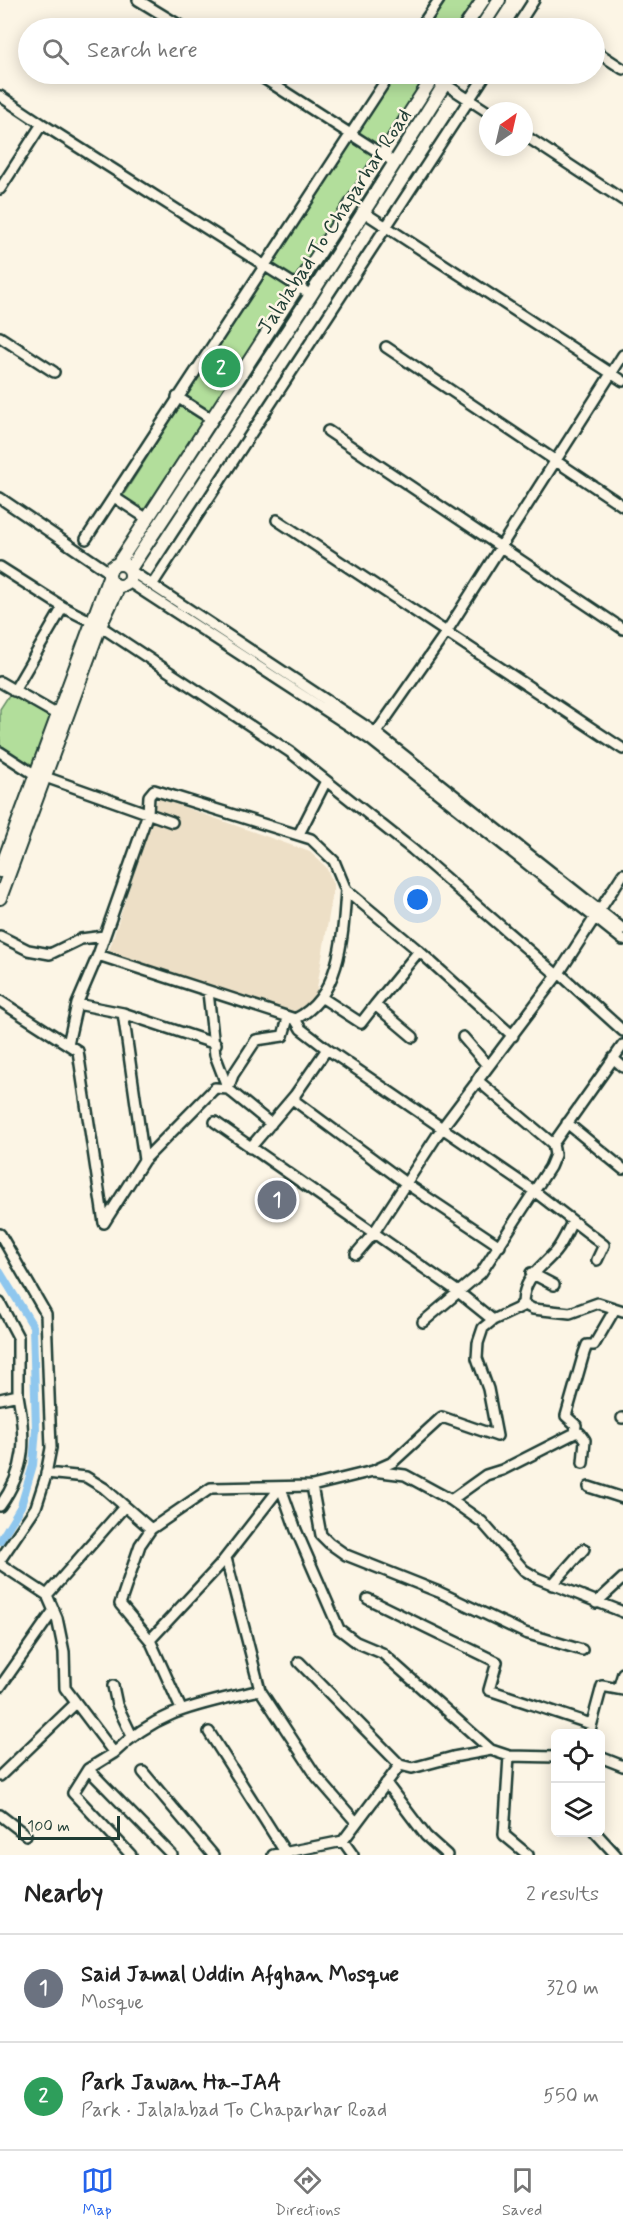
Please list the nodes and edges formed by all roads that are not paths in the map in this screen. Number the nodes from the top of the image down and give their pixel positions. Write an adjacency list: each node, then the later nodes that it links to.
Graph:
1 (138, 0): 6 (street)
2 (439, 0): 7 (street)
3 (483, 0): 8 (main road)
4 (499, 0): 9 (main road)
5 (534, 0): 10 (street)
6 (168, 18)
7 (427, 18)
8 (471, 18)
9 (487, 18)
10 (522, 18)
11 (605, 57): 12 (street)
12 (623, 69)
13 (273, 84): 23 (street)
14 (383, 84): 23 (street)
15 (428, 84): 25 (main road, Jalalabad To Chaparhar Road)
16 (445, 84): 26 (main road, Jalalabad To Chaparhar Road)
17 (453, 84): 20 (street)
18 (479, 84): 20 (street)
19 (0, 96): 22 (street)
20 (469, 100): 21 (street); 30 (street)
21 (479, 106)
22 (42, 124): 27 (street); 31 (street)
23 (349, 133): 25 (street); 31 (street)
24 (533, 141): 28 (street)
25 (381, 154): 26 (street); 32 (main road, Jalalabad To Chaparhar Road)
26 (393, 162): 29 (main road, Jalalabad To Chaparhar Road)
27 (0, 189)
28 (623, 200)
29 (362, 211): 30 (street); 33 (main road, Jalalabad To Chaparhar Road)
30 (386, 227): 38 (street); 54 (street)
31 (265, 265): 32 (street); 40 (street)
32 (299, 286): 33 (street); 41 (main road, Jalalabad To Chaparhar Road)
33 (311, 295): 53 (main road, Jalalabad To Chaparhar Road)
34 (0, 337): 37 (street)
35 (386, 347): 43 (street)
36 (623, 355): 38 (street)
37 (54, 372)
38 (611, 373): 39 (street); 43 (street)
39 (623, 381)
40 (177, 397): 41 (street); 44 (street)
41 (210, 418): 47 (main road, Jalalabad To Chaparhar Road)
42 (327, 430): 50 (street)
43 (557, 462): 46 (street); 50 (street)
44 (114, 497): 47 (street); 49 (street)
45 (0, 498): 52 (street)
46 (623, 506)
47 (146, 518): 52 (main road, Jalalabad To Chaparhar Road)
48 (277, 520): 58 (street)
49 (86, 539)
50 (501, 548): 57 (street); 58 (street)
51 (0, 567): 55 (street)
52 (112, 571): 53 (main road); 53 (main road); 56 (main road, Jalalabad To Chaparhar Road)
53 (127, 577): 54 (street); 56 (main road, Jalalabad To Chaparhar Road); 62 (street)
54 (152, 585): 62 (street)
55 (63, 607): 56 (street); 60 (street)
56 (96, 624): 61 (main road, Jalalabad To Chaparhar Road); 66 (street)
57 (623, 629)
58 (445, 634): 62 (street); 63 (street)
59 (0, 682): 60 (street)
60 (14, 691): 61 (street)
61 (61, 717): 65 (main road, Jalalabad To Chaparhar Road)
62 (374, 737): 74 (street)
63 (623, 749)
64 (0, 752): 65 (street)
65 (39, 775): 67 (street); 70 (main road, Jalalabad To Chaparhar Road); 73 (main road, Jalalabad To Chaparhar Road)
66 (326, 781): 69 (street); 81 (street)
67 (148, 813): 68 (street); 69 (street); 77 (street)
68 (172, 822)
69 (299, 834): 72 (street)
70 (0, 871)
71 (622, 877): 74 (street)
72 (346, 890): 79 (street); 83 (street)
73 (0, 898)
74 (597, 914): 75 (street); 78 (street); 81 (street)
75 (623, 929)
76 (0, 936): 77 (street)
77 (104, 936): 80 (street)
78 (623, 940)
79 (419, 951): 86 (street); 90 (street)
80 (98, 955): 82 (street); 85 (street)
81 (558, 974): 89 (street); 90 (street)
82 (208, 992): 88 (street); 94 (street)
83 (321, 997): 86 (street); 88 (street)
84 (0, 1001): 93 (street)
85 (77, 1004): 87 (street); 93 (street)
86 (375, 1005): 91 (street)
87 (123, 1013): 94 (street); 108 (street)
88 (291, 1018): 96 (street); 100 (street)
89 (623, 1031)
90 (513, 1036): 99 (street)
91 (413, 1037)
92 (463, 1037): 99 (street)
93 (68, 1044): 108 (street)
94 (216, 1044): 100 (street)
95 (623, 1045): 97 (street)
96 (327, 1049): 101 (street); 105 (street)
97 (613, 1058): 98 (street); 103 (street)
98 (623, 1067)
99 (477, 1080): 105 (street); 106 (street)
100 (228, 1089): 104 (street); 108 (street)
101 (295, 1095): 104 (street); 110 (street)
102 (215, 1122): 107 (street)
103 (567, 1123): 106 (street); 109 (street)
104 (271, 1124): 107 (street)
105 (442, 1128): 110 (street); 111 (street)
106 (553, 1143): 111 (street)
107 (250, 1148): 114 (street)
108 (144, 1160)
109 (623, 1169)
110 (407, 1184): 114 (street); 115 (street)
111 (534, 1191): 112 (street); 115 (street)
112 (572, 1222): 117 (street); 118 (street)
113 (0, 1234): 131 (street)
114 (373, 1234): 116 (street); 120 (street)
115 (500, 1246): 120 (street)
116 (356, 1254)
117 (597, 1260)
118 (531, 1273): 119 (street); 123 (street)
119 (554, 1285)
120 (457, 1291): 124 (street); 125 (street)
121 (0, 1303): 126 (street)
122 (619, 1310): 123 (street); 128 (street)
123 (514, 1312): 124 (street)
124 (493, 1320): 130 (street)
125 (423, 1322)
126 (18, 1395): 127 (street); 137 (street)
127 (0, 1399)
128 (575, 1433): 129 (street); 136 (street)
129 (583, 1463)
130 (373, 1471): 132 (street); 136 (street)
131 (46, 1473): 138 (street); 142 (street)
132 (312, 1486): 134 (street); 151 (street)
133 (589, 1487): 135 (street)
134 (280, 1488): 139 (street); 141 (street); 163 (street)
135 (623, 1498)
136 (452, 1500): 144 (street)
137 (0, 1506)
138 (124, 1507): 139 (street); 145 (street)
139 (151, 1529): 150 (street)
140 (584, 1549): 144 (street)
141 (226, 1558): 150 (street); 157 (street)
142 (0, 1562): 145 (street)
143 (623, 1578): 147 (street)
144 (552, 1585): 147 (street)
145 (47, 1595): 148 (street)
146 (368, 1599): 160 (street)
147 (596, 1603): 149 (street)
148 (54, 1610): 155 (street); 158 (street)
149 (623, 1612)
150 (150, 1640): 159 (street)
151 (582, 1650)
152 (299, 1662): 168 (street)
153 (623, 1673): 156 (street)
154 (113, 1686): 162 (street)
155 (0, 1687)
156 (621, 1689): 160 (street)
157 (260, 1690): 159 (street); 175 (street)
158 (75, 1704): 164 (street); 172 (street)
159 (181, 1709): 162 (street)
160 (590, 1729)
161 (209, 1732): 179 (street)
162 (132, 1736): 164 (street)
163 (491, 1750): 165 (street); 168 (street)
164 (114, 1753): 170 (street)
165 (509, 1756): 166 (street); 186 (street)
166 (551, 1757)
167 (605, 1759): 169 (street)
168 (400, 1765): 173 (street)
169 (623, 1766)
170 (88, 1769): 180 (street); 181 (street)
171 (143, 1772): 182 (street)
172 (0, 1776)
173 (386, 1783): 175 (street); 185 (street)
174 (0, 1815): 176 (street)
175 (356, 1822): 178 (street)
176 (26, 1835)
177 (599, 1837): 187 (street)
178 (343, 1841): 179 (street); 184 (street)
179 (286, 1853): 183 (street)
180 (131, 1855)
181 (172, 1855)
182 (213, 1855)
183 (273, 1855)
184 (353, 1855)
185 (447, 1855)
186 (528, 1855)
187 (616, 1855)

